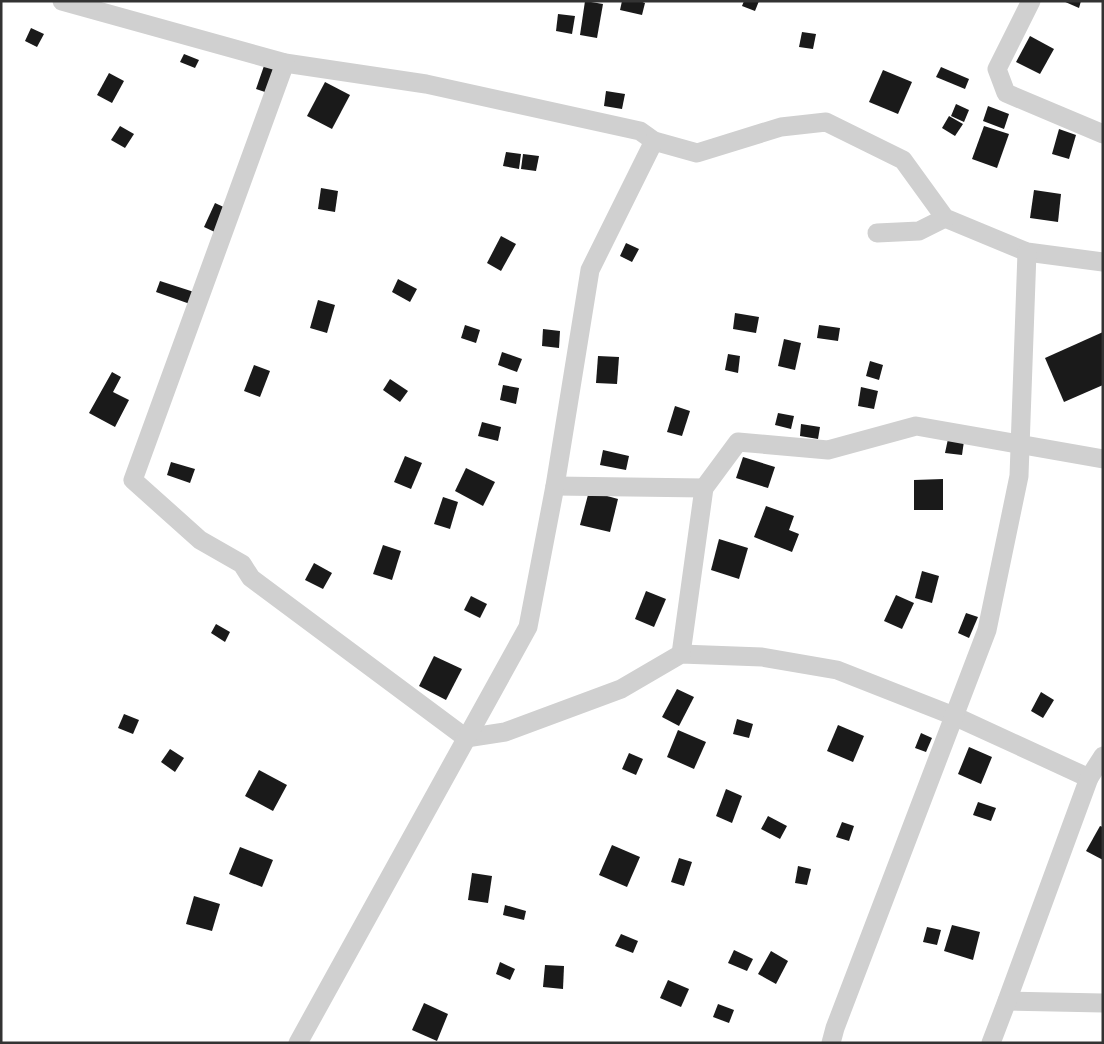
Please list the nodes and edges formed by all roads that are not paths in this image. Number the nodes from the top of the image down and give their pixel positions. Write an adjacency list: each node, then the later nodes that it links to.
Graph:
1 (62, 1): 3 (street)
2 (1031, 1): 4 (street)
3 (285, 63): 5 (street); 16 (street)
4 (1103, 134)
5 (654, 141): 6 (street); 12 (street)
6 (945, 218): 7 (street); 8 (street)
7 (878, 233)
8 (1027, 252): 9 (street); 10 (street)
9 (1103, 262)
10 (1020, 444): 11 (street); 13 (street); 15 (street)
11 (1103, 459)
12 (556, 486): 13 (street); 16 (street)
13 (704, 488): 14 (street)
14 (681, 654): 15 (street); 16 (street)
15 (954, 716): 18 (street); 22 (street)
16 (466, 738): 21 (street)
17 (1103, 756): 18 (street)
18 (1089, 778): 19 (street)
19 (1007, 1001): 20 (street); 23 (street)
20 (1103, 1003)
21 (298, 1043)
22 (831, 1043)
23 (991, 1043)

